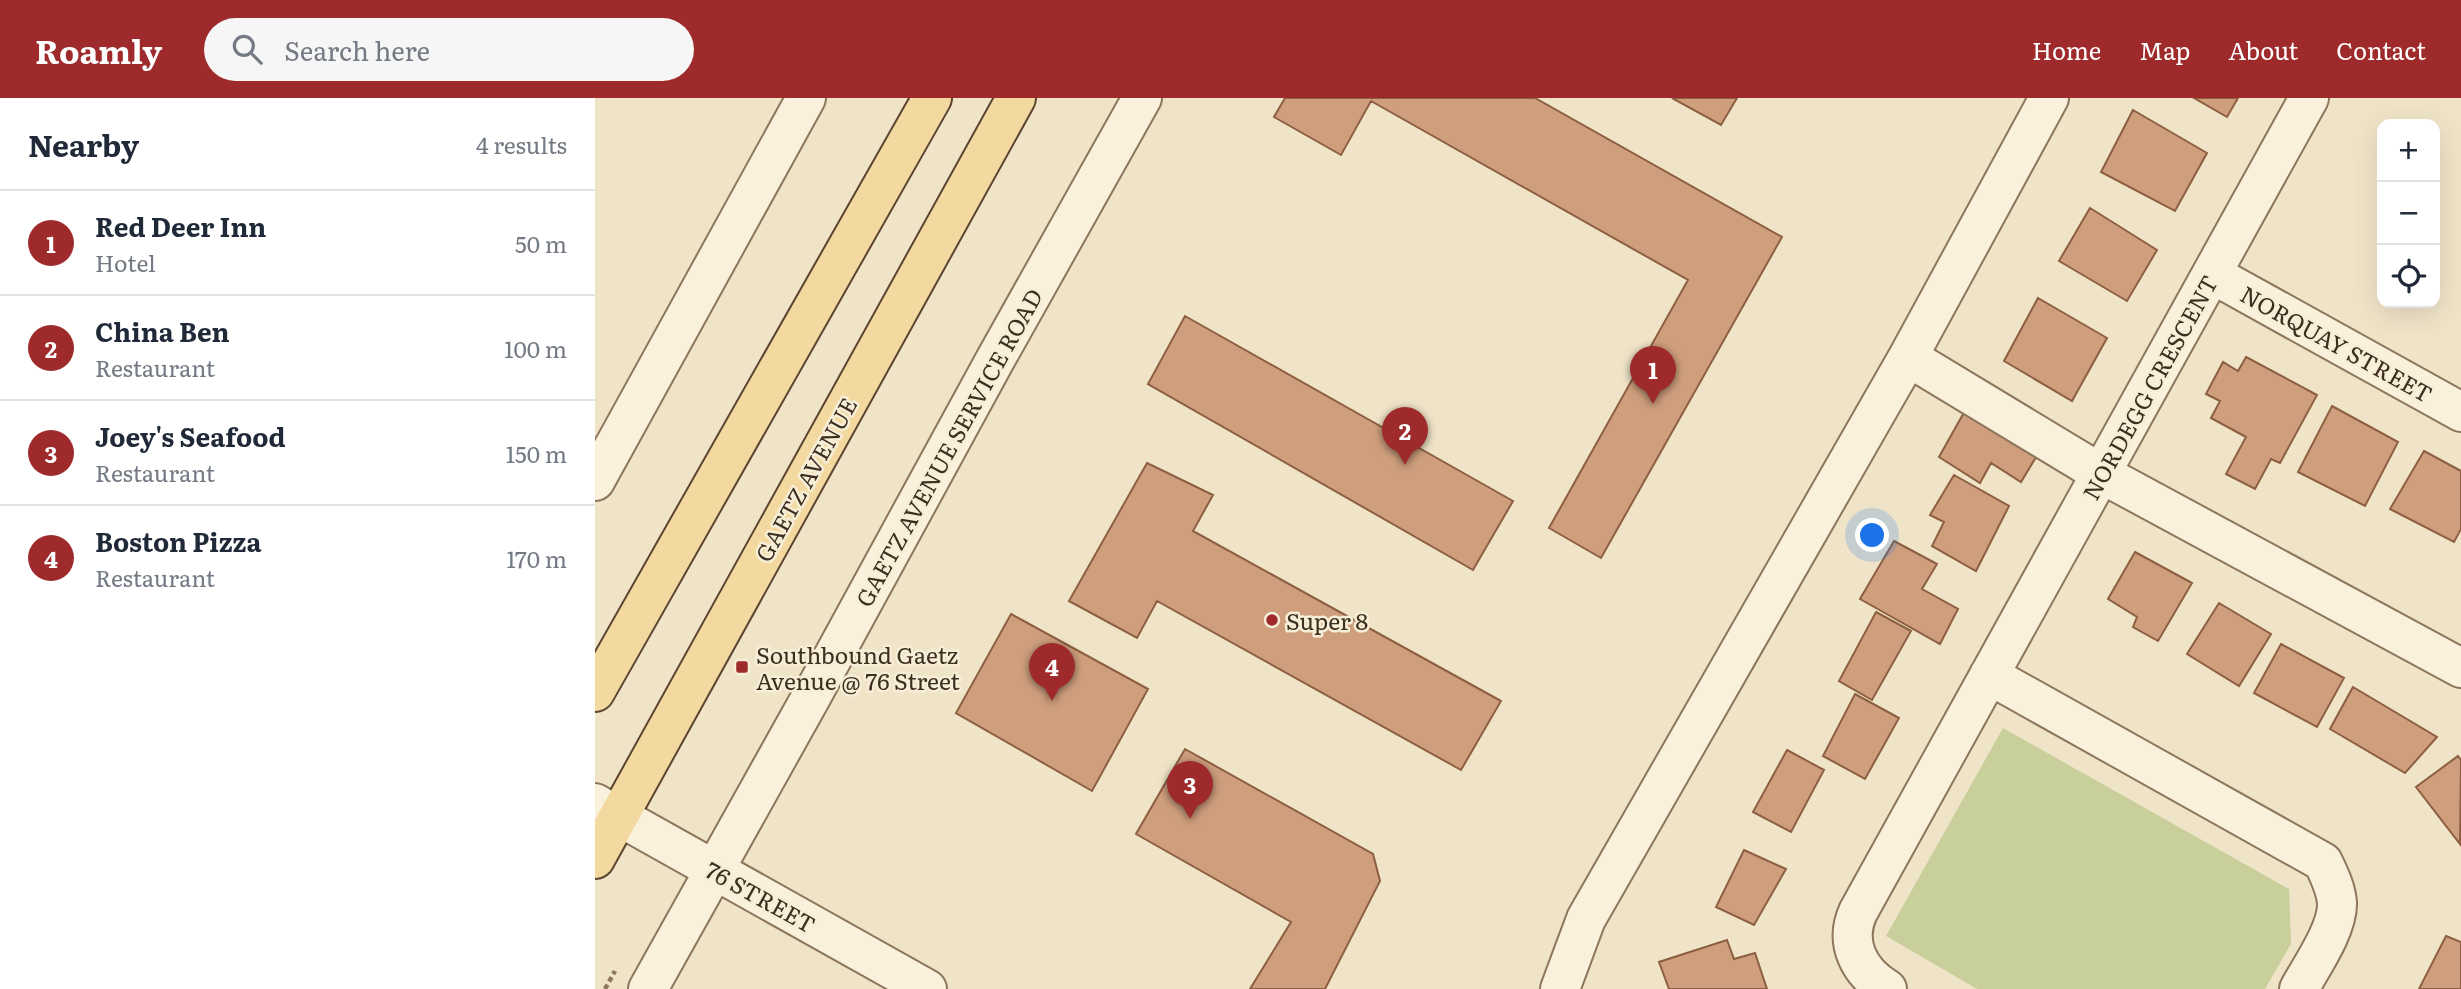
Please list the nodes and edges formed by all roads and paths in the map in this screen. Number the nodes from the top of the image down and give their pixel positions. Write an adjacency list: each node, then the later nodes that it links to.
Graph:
1 (806, 98): 11 (street)
2 (932, 98): 14 (main road)
3 (1016, 98): 15 (main road, GAETZ AVENUE)
4 (1142, 98): 17 (street, GAETZ AVENUE SERVICE ROAD)
5 (2049, 98): 8 (street)
6 (2309, 98): 7 (street, NORDEGG CRESCENT)
7 (2212, 274): 9 (street, NORQUAY STREET); 10 (street, NORDEGG CRESCENT)
8 (1908, 357): 10 (street); 20 (street)
9 (2461, 412)
10 (2100, 473): 12 (street); 13 (street, NORDEGG CRESCENT)
11 (595, 481)
12 (2461, 668)
13 (1989, 675): 21 (street, NORDEGG CRESCENT); 22 (street)
14 (595, 692)
15 (607, 809): 16 (main road, GAETZ AVENUE); 17 (street, 76 STREET)
16 (595, 859)
17 (715, 870): 18 (street, GAETZ AVENUE SERVICE ROAD); 19 (street, 76 STREET)
18 (648, 989)
19 (927, 989)
20 (1560, 989)
21 (1887, 989)
22 (2299, 989)

